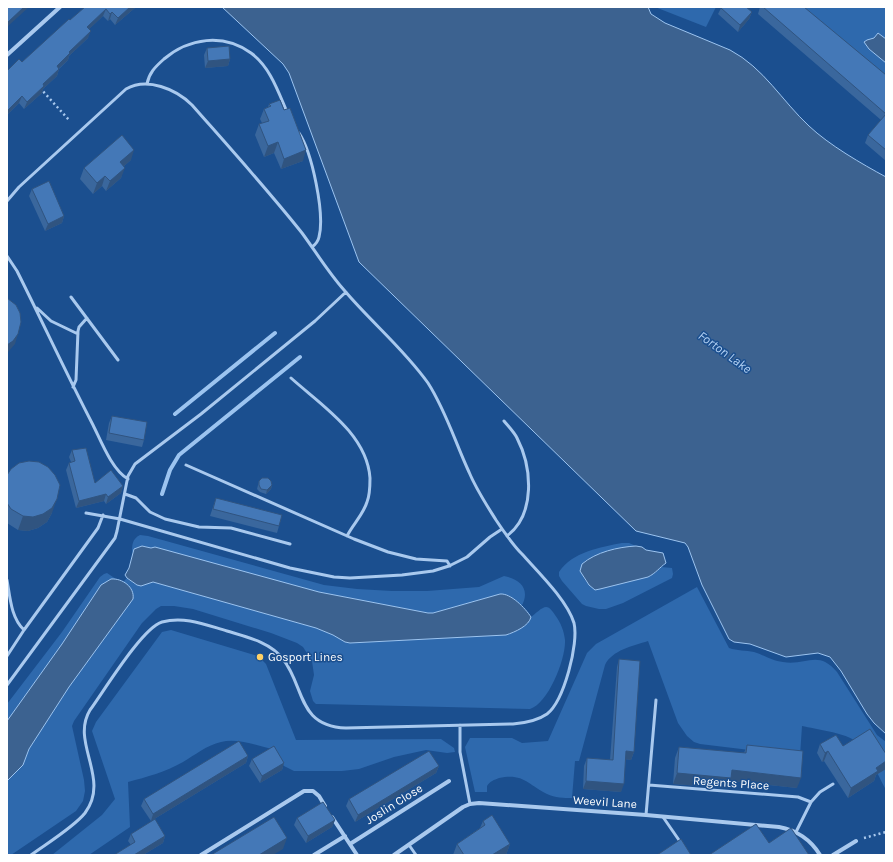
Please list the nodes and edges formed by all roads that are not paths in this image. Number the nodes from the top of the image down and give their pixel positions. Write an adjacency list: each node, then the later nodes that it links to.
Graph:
1 (60, 7): 2 (street)
2 (7, 55)
3 (147, 84): 4 (lane); 6 (lane); 7 (lane)
4 (290, 118)
5 (296, 128): 7 (lane)
6 (7, 201)
7 (312, 247): 9 (lane)
8 (7, 256): 11 (lane)
9 (346, 292): 19 (lane); 24 (lane)
10 (71, 297): 12 (lane)
11 (33, 304): 13 (lane); 16 (lane)
12 (87, 318): 13 (lane); 14 (lane)
13 (78, 334): 16 (lane)
14 (118, 360)
15 (291, 378): 25 (lane)
16 (73, 387): 19 (lane)
17 (504, 421): 26 (lane)
18 (186, 465): 25 (lane)
19 (128, 479): 20 (lane)
20 (125, 494): 23 (lane); 27 (lane)
21 (86, 513): 22 (lane)
22 (103, 515): 23 (lane); 30 (lane)
23 (120, 519): 28 (lane); 32 (lane)
24 (502, 528): 26 (lane); 28 (lane)
25 (347, 536): 28 (lane)
26 (507, 536): 34 (lane)
27 (290, 544)
28 (450, 566)
29 (7, 580): 30 (lane)
30 (24, 630): 31 (lane)
31 (7, 656)
32 (7, 685)
33 (656, 700): 37 (lane)
34 (460, 725): 39 (lane); 48 (lane)
35 (449, 782): 45 (street, Joslin Close)
36 (833, 784): 38 (lane)
37 (649, 785): 38 (lane, Regents Place); 40 (lane)
38 (811, 802): 42 (lane)
39 (470, 804): 40 (street, Weevil Lane); 46 (street, Weevil Lane)
40 (646, 815): 41 (street, Weevil Lane)
41 (664, 817): 42 (street, Weevil Lane); 47 (lane)
42 (796, 832): 54 (street, Weevil Lane)
43 (345, 836): 45 (street); 49 (street); 50 (street)
44 (856, 841): 55 (street)
45 (350, 844): 51 (street)
46 (409, 845): 52 (street, Weevil Lane); 53 (lane)
47 (684, 849)
48 (31, 855)
49 (201, 855)
50 (314, 855)
51 (357, 855)
52 (394, 855)
53 (416, 855)
54 (820, 855)
55 (833, 855)

